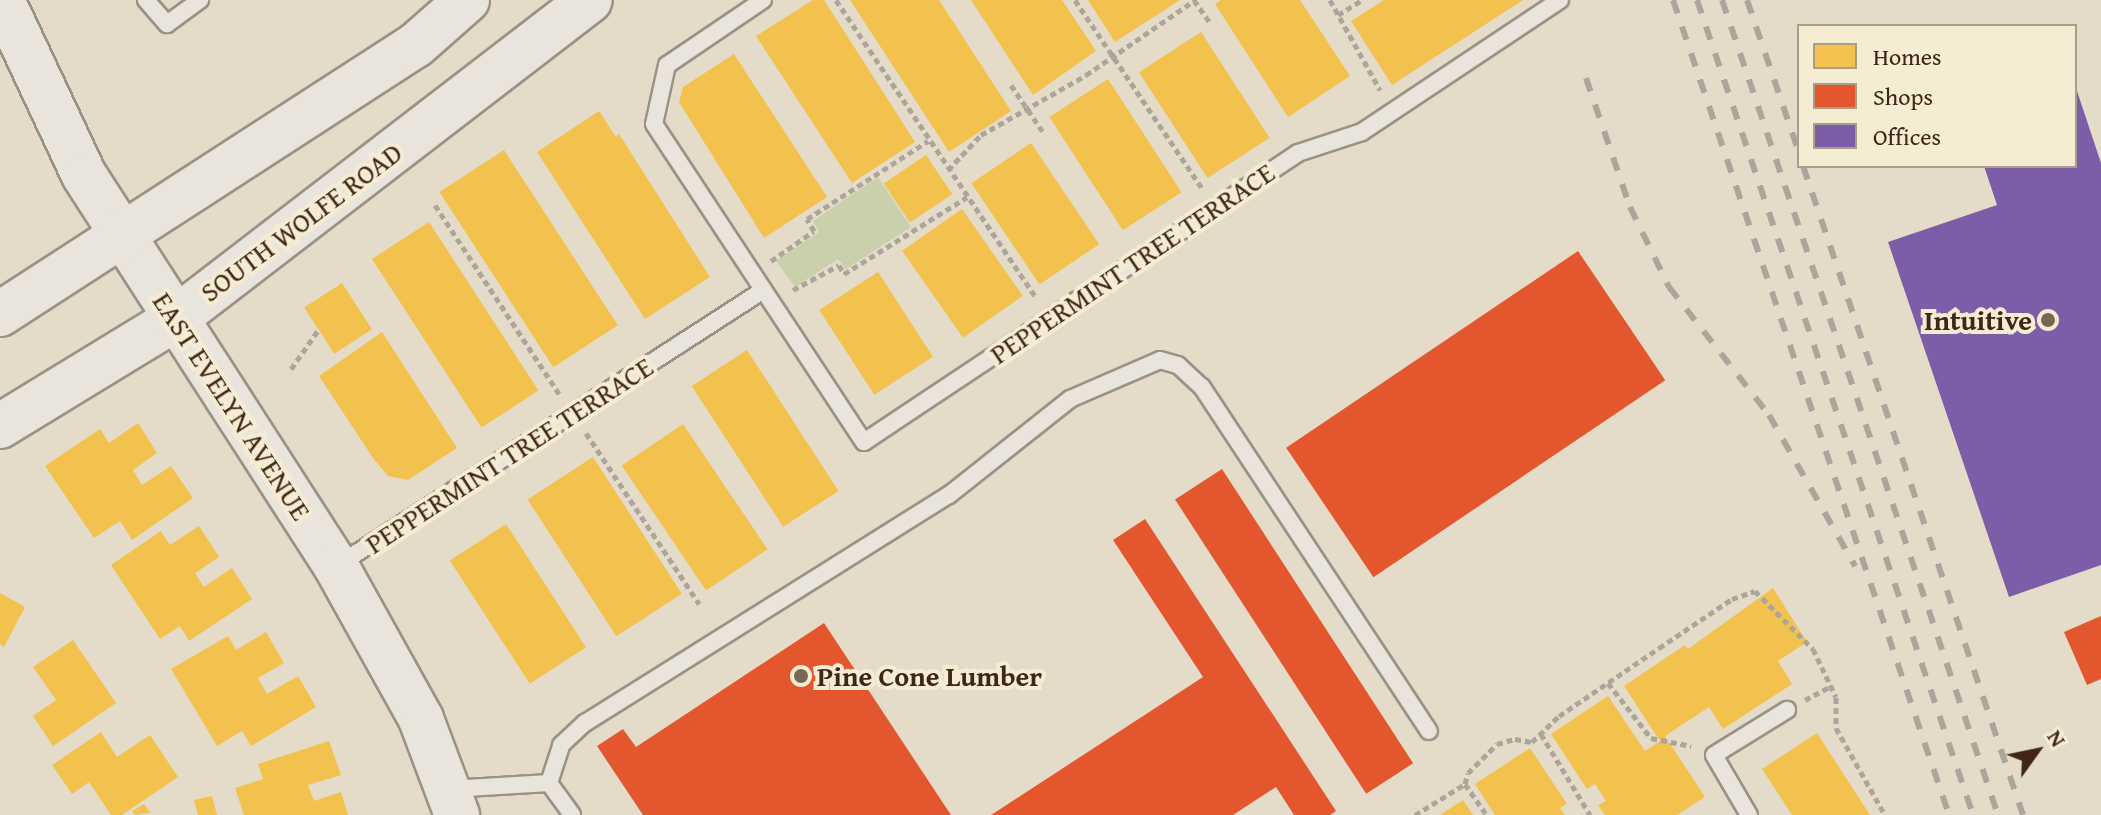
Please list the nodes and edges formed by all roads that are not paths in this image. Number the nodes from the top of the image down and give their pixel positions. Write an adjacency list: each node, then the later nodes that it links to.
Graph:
1 (146, 0): 2 (lane)
2 (200, 0)
3 (467, 0): 8 (main road)
4 (590, 0): 11 (main road, SOUTH WOLFE ROAD)
5 (763, 0): 9 (lane, PEPPERMINT TREE TERRACE)
6 (1560, 0): 9 (lane, PEPPERMINT TREE TERRACE)
7 (5, 20): 8 (main road, EAST EVELYN AVENUE)
8 (123, 237): 10 (main road); 11 (main road, EAST EVELYN AVENUE)
9 (762, 291): 13 (lane, PEPPERMINT TREE TERRACE)
10 (0, 314)
11 (175, 319): 12 (main road, SOUTH WOLFE ROAD); 13 (main road, EAST EVELYN AVENUE)
12 (0, 426)
13 (336, 566): 17 (main road, EAST EVELYN AVENUE)
14 (1787, 710): 19 (lane)
15 (1429, 731): 16 (lane)
16 (549, 783): 17 (lane); 18 (lane)
17 (453, 802)
18 (572, 815)
19 (1749, 815)

